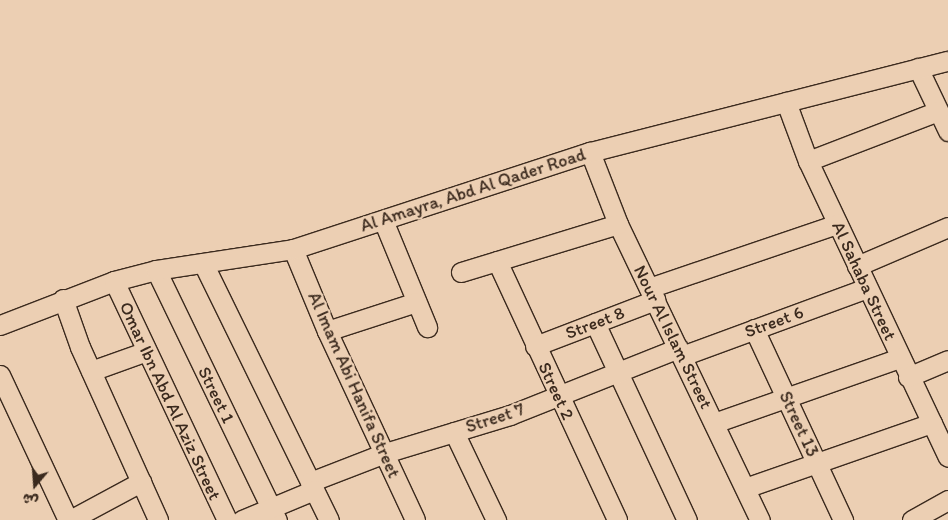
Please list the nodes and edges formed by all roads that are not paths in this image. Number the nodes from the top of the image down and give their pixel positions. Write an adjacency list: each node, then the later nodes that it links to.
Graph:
1 (948, 61): 2 (street, Al Amayra, Abd Al Qader Road)
2 (918, 68): 3 (street, Al Amayra, Abd Al Qader Road); 4 (street)
3 (786, 102): 6 (street, Al Amayra, Abd Al Qader Road); 7 (street, Al Sahaba Street)
4 (938, 111): 5 (street); 7 (street)
5 (948, 131)
6 (590, 152): 8 (street, Al Amayra, Abd Al Qader Road); 9 (street, Nour Al Islam Street)
7 (808, 161): 10 (street, Al Sahaba Street)
8 (383, 220): 12 (street, Al Amayra, Abd Al Qader Road); 22 (street)
9 (618, 224): 13 (street); 20 (street, Nour Al Islam Street)
10 (837, 224): 15 (street, Al Sahaba Street); 20 (street, Street 8)
11 (948, 227): 15 (street)
12 (293, 249): 14 (street, Al Amayra, Abd Al Qader Road); 27 (street, Al Imam Abi Hanifa Street)
13 (497, 261): 17 (street); 28 (street, Street 2)
14 (203, 263): 16 (street, Al Amayra, Abd Al Qader Road); 46 (street)
15 (857, 266): 19 (street, Al Sahaba Street)
16 (156, 270): 18 (street, Al Amayra, Abd Al Qader Road); 49 (street, Street 1)
17 (461, 272)
18 (114, 281): 21 (street, Al Amayra, Abd Al Qader Road); 29 (street, Omar Ibn Abd Al Aziz Street)
19 (867, 288): 26 (street, Street 6); 31 (street, Al Sahaba Street)
20 (652, 294): 23 (street, Street 8); 30 (street, Nour Al Islam Street)
21 (63, 299): 24 (street, Al Amayra, Abd Al Qader Road); 33 (street)
22 (416, 302): 25 (street); 27 (street)
23 (595, 323): 28 (street, Street 8); 34 (street)
24 (0, 325)
25 (427, 327)
26 (754, 329): 30 (street, Street 6); 38 (street, Street 13)
27 (327, 331): 43 (street, Al Imam Abi Hanifa Street)
28 (535, 346): 37 (street, Street 2)
29 (147, 352): 33 (street); 52 (street, Omar Ibn Abd Al Aziz Street)
30 (680, 352): 34 (street, Street 7); 39 (street, Nour Al Islam Street)
31 (900, 358): 36 (street, Al Sahaba Street); 38 (street)
32 (948, 360): 36 (street)
33 (91, 371): 45 (street)
34 (618, 372): 37 (street, Street 7); 58 (street)
35 (0, 375): 50 (street)
36 (908, 376): 40 (street, Al Sahaba Street)
37 (558, 396): 41 (street, Street 7); 57 (street, Street 2)
38 (786, 398): 39 (street); 44 (street, Street 13)
39 (714, 423): 47 (street, Nour Al Islam Street)
40 (932, 423): 42 (street, Al Sahaba Street); 44 (street)
41 (454, 432): 43 (street, Street 7); 56 (street)
42 (946, 449)
43 (385, 453): 46 (street, Street 7); 55 (street, Al Imam Abi Hanifa Street)
44 (817, 463): 47 (street); 60 (street, Street 13)
45 (141, 482): 50 (street); 51 (street)
46 (312, 486): 49 (street, Street 7); 54 (street)
47 (745, 488): 59 (street, Nour Al Islam Street)
48 (948, 500): 61 (street)
49 (274, 514): 53 (street, Street 7)
50 (69, 520)
51 (158, 520)
52 (227, 520)
53 (242, 520)
54 (329, 520)
55 (416, 520)
56 (496, 520)
57 (617, 520)
58 (687, 520)
59 (760, 520)
60 (843, 520)
61 (912, 520)

